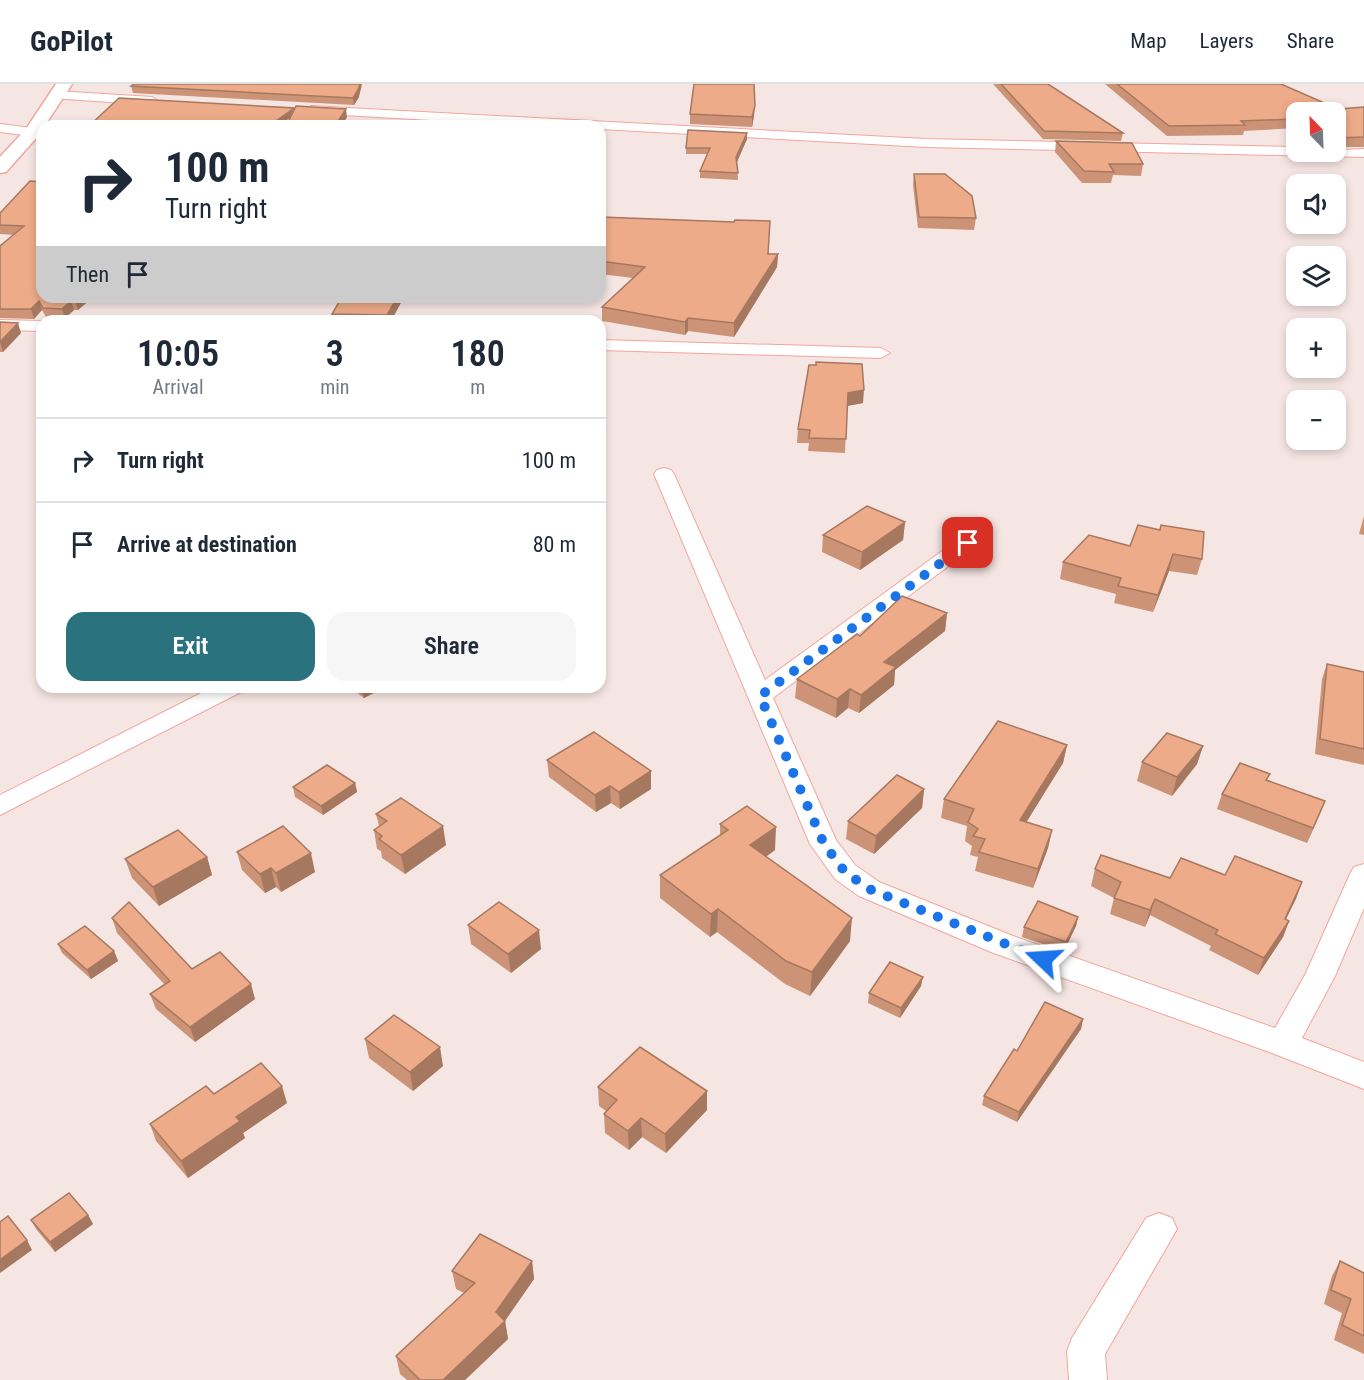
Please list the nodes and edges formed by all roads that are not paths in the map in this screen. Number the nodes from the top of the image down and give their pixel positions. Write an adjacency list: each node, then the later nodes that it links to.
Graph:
1 (60, 90): 2 (street); 4 (street)
2 (169, 102)
3 (299, 109): 5 (street)
4 (40, 120)
5 (502, 120)
6 (36, 126): 9 (street)
7 (606, 126): 10 (street)
8 (0, 128): 9 (street)
9 (32, 132): 11 (street)
10 (1364, 153)
11 (0, 168)
12 (0, 324): 13 (street)
13 (36, 326)
14 (606, 345): 15 (street)
15 (880, 353)
16 (664, 474): 19 (street)
17 (968, 543): 19 (street)
18 (220, 693): 20 (street)
19 (760, 696): 22 (street)
20 (0, 806)
21 (1364, 874): 22 (street)
22 (1283, 1044): 23 (street)
23 (1364, 1076)
24 (1159, 1229): 25 (street)
25 (1088, 1380)

